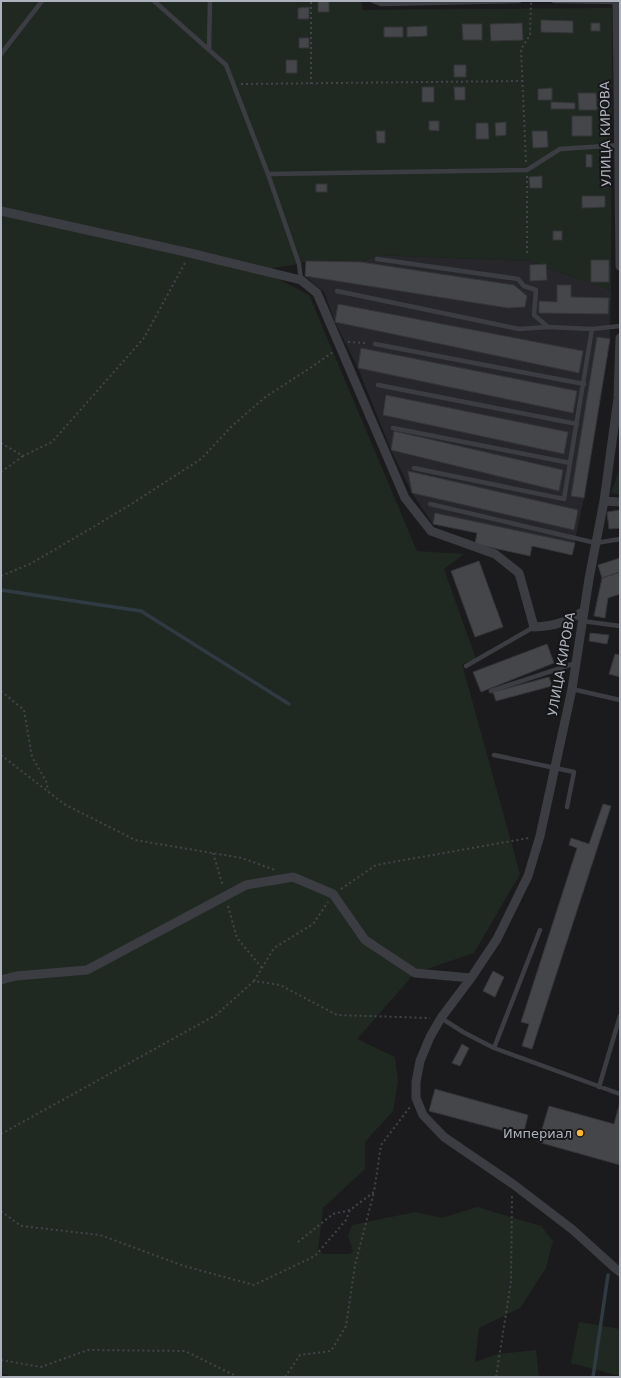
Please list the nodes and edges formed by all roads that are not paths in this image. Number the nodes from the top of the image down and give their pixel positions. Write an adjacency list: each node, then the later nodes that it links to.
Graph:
1 (42, 1): 10 (lane)
2 (154, 1): 9 (lane)
3 (210, 1): 9 (lane)
4 (373, 1): 7 (lane)
5 (519, 1): 7 (lane)
6 (554, 1): 8 (lane)
7 (448, 2)
8 (617, 2): 11 (street, УЛИЦА КИРОВА)
9 (209, 49): 13 (lane)
10 (1, 54)
11 (619, 54): 12 (street, УЛИЦА КИРОВА)
12 (619, 145): 13 (lane); 15 (street, УЛИЦА КИРОВА)
13 (268, 174): 18 (lane)
14 (1, 210): 18 (street)
15 (620, 244): 17 (street, УЛИЦА КИРОВА)
16 (377, 260): 21 (lane)
17 (620, 266)
18 (301, 280): 40 (street)
19 (337, 291): 21 (lane)
20 (620, 326): 22 (lane)
21 (548, 327): 22 (lane)
22 (592, 329): 25 (lane)
23 (620, 338): 27 (street, УЛИЦА КИРОВА)
24 (374, 344): 25 (lane)
25 (584, 384): 28 (lane)
26 (378, 385): 28 (lane)
27 (619, 399): 32 (street, УЛИЦА КИРОВА)
28 (577, 424): 30 (lane)
29 (393, 428): 30 (lane)
30 (570, 463): 31 (lane)
31 (414, 468)
32 (604, 501): 33 (street); 36 (street, УЛИЦА КИРОВА)
33 (620, 502)
34 (430, 504): 36 (lane)
35 (620, 539): 36 (lane)
36 (596, 543): 37 (street, УЛИЦА КИРОВА)
37 (584, 611): 38 (street, УЛИЦА КИРОВА); 40 (street)
38 (582, 621): 39 (lane); 41 (street, УЛИЦА КИРОВА)
39 (620, 626)
40 (534, 627): 42 (lane)
41 (576, 663): 43 (street, УЛИЦА КИРОВА); 44 (lane)
42 (466, 666)
43 (572, 689): 45 (lane); 47 (street, УЛИЦА КИРОВА)
44 (491, 691)
45 (620, 700)
46 (494, 755): 47 (lane)
47 (556, 767): 48 (lane); 50 (street, УЛИЦА КИРОВА)
48 (567, 808)
49 (540, 930): 54 (lane)
50 (471, 978): 51 (street); 53 (street, УЛИЦА КИРОВА)
51 (1, 980)
52 (620, 1016): 55 (lane)
53 (441, 1018): 54 (lane); 57 (street, УЛИЦА КИРОВА)
54 (494, 1048): 55 (lane)
55 (599, 1087): 56 (lane)
56 (620, 1094)
57 (620, 1272)

